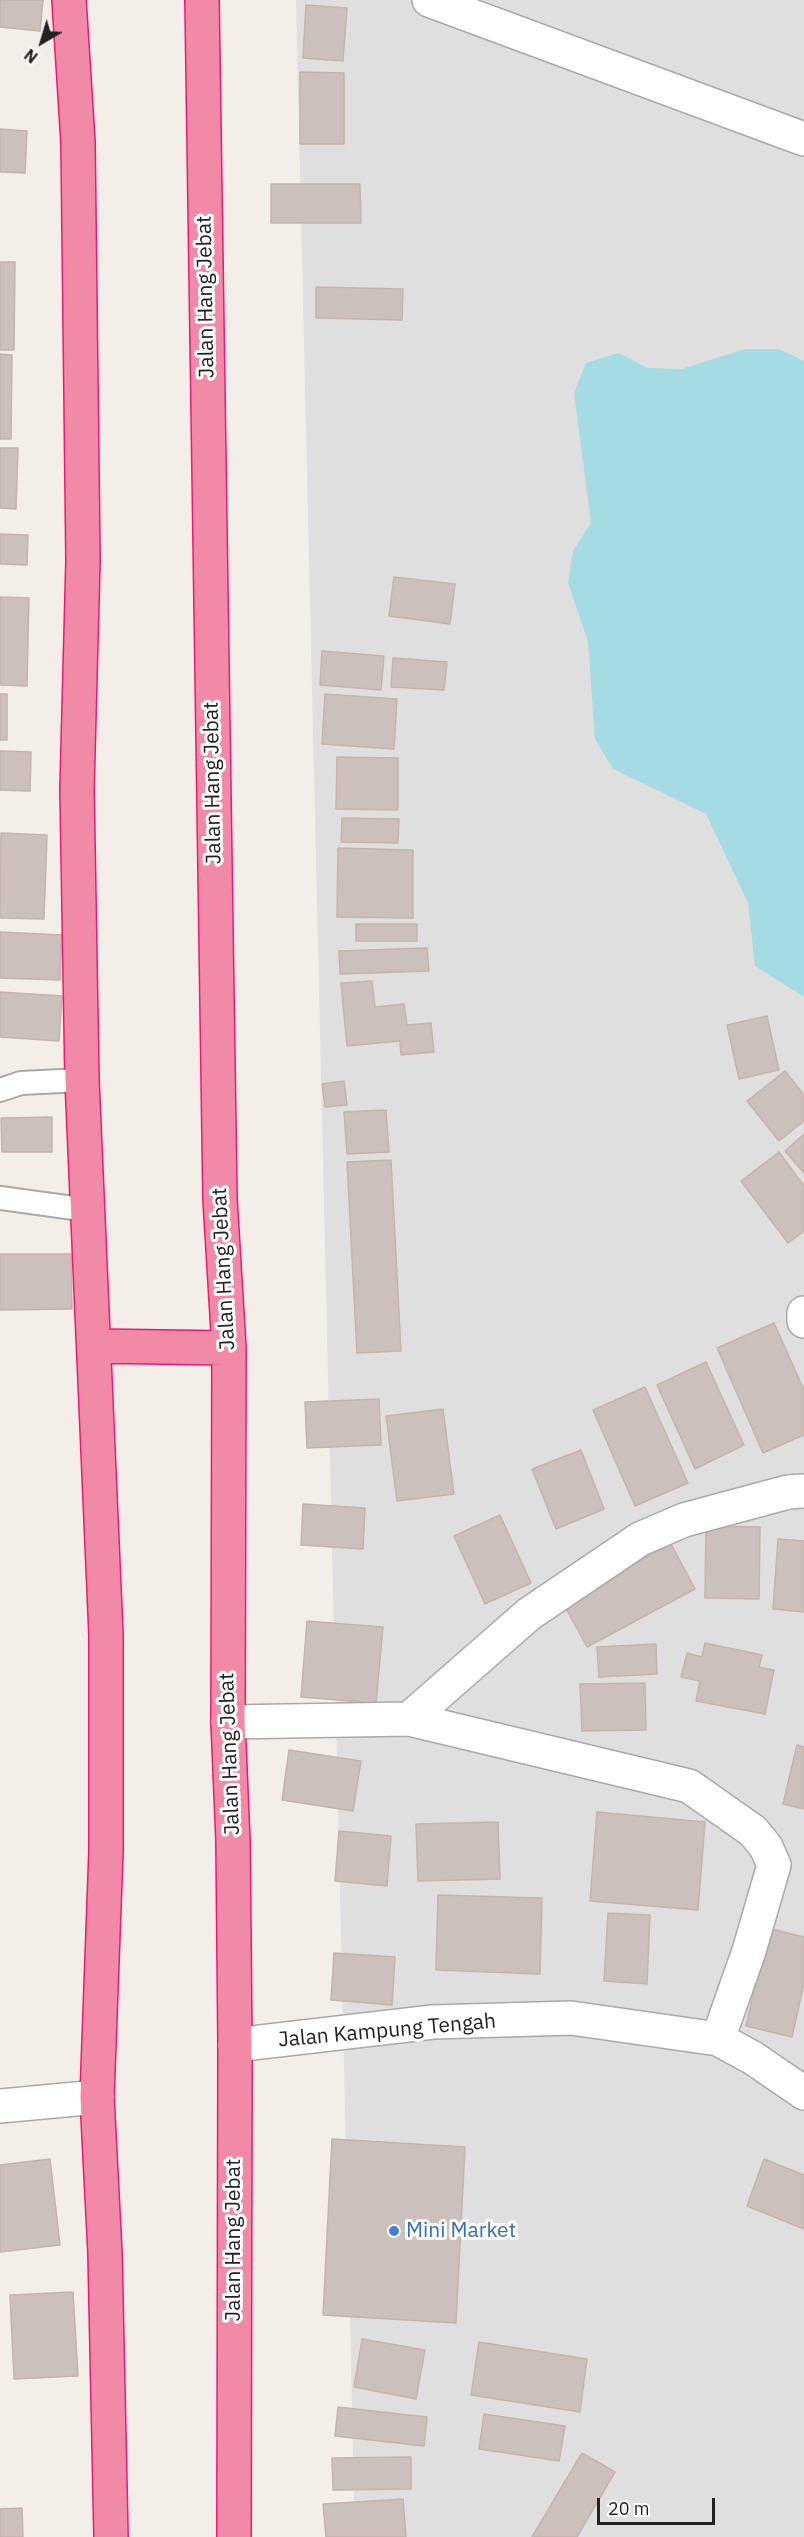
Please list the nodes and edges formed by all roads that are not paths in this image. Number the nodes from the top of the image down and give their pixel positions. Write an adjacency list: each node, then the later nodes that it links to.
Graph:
1 (69, 0): 5 (highway)
2 (202, 0): 12 (highway, Jalan Hang Jebat)
3 (429, 0): 4 (street)
4 (804, 139)
5 (82, 1080): 6 (lane); 8 (highway)
6 (0, 1090)
7 (0, 1198): 8 (lane)
8 (88, 1210): 11 (highway)
9 (804, 1313): 10 (street)
10 (804, 1321)
11 (94, 1346): 12 (highway); 19 (highway)
12 (229, 1348): 15 (highway, Jalan Hang Jebat)
13 (804, 1491): 14 (street)
14 (410, 1719): 15 (street); 16 (street)
15 (228, 1722): 17 (highway, Jalan Hang Jebat)
16 (718, 2039): 17 (street, Jalan Kampung Tengah); 18 (street)
17 (235, 2045): 22 (highway, Jalan Hang Jebat)
18 (804, 2093)
19 (97, 2097): 20 (street); 21 (highway)
20 (0, 2106)
21 (111, 2537)
22 (234, 2537)

